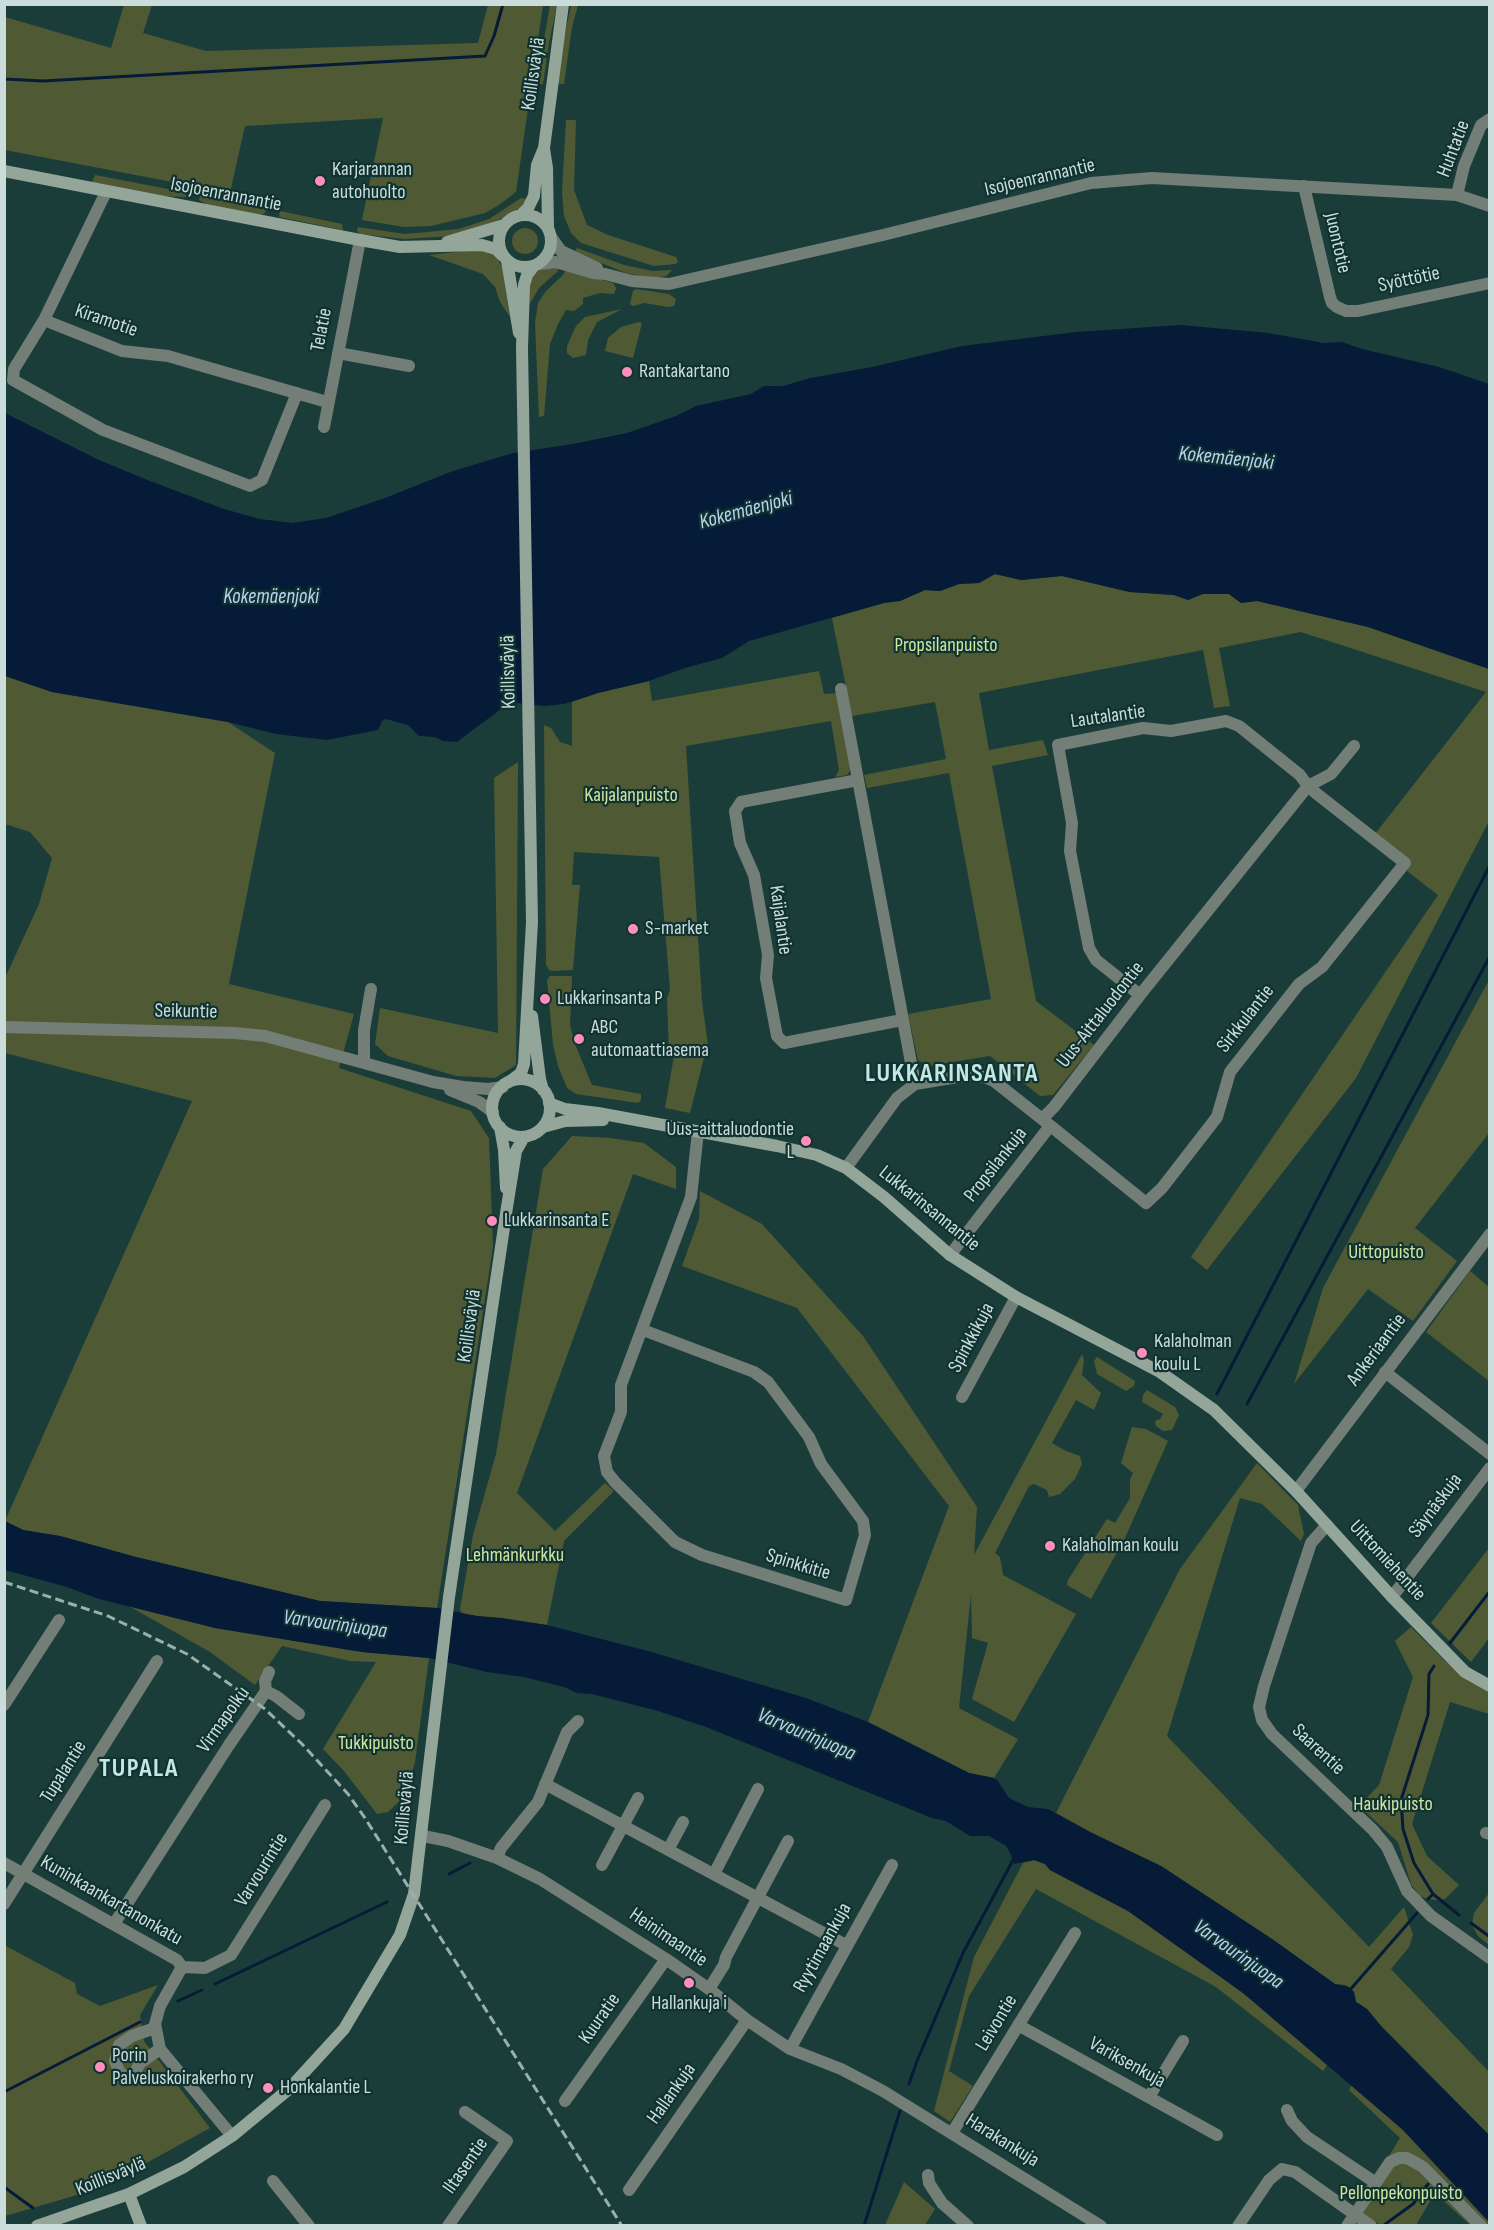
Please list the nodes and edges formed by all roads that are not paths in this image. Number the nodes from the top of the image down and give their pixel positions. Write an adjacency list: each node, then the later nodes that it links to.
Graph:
1 (563, 4): 3 (main road, Koillisväylä)
2 (1490, 119): 7 (street, Huhtatie)
3 (544, 148): 9 (main road, Koillisväylä); 11 (main road, Koillisväylä)
4 (4, 171): 6 (main road, Isojoenrannantie)
5 (1304, 186): 7 (street, Isojoenrannantie); 16 (street, Isojoenrannantie); 18 (street, Juontotie)
6 (106, 192): 12 (main road, Isojoenrannantie); 19 (street, Kiramotie)
7 (1457, 195): 8 (street, Isojoenrannantie)
8 (1490, 206)
9 (521, 215): 10 (main road); 11 (main road)
10 (504, 225): 13 (main road, Isojoenrannantie); 14 (main road)
11 (550, 233): 15 (main road); 16 (street, Isojoenrannantie)
12 (360, 240): 13 (main road, Isojoenrannantie); 21 (street, Telatie)
13 (441, 245): 14 (main road, Isojoenrannantie)
14 (505, 258): 15 (main road); 20 (main road, Koillisväylä)
15 (536, 265): 16 (street, Isojoenrannantie); 20 (main road, Koillisväylä)
16 (605, 274)
17 (1490, 283): 18 (street, Syöttötie)
18 (1337, 307)
19 (44, 320): 23 (street, Kiramotie); 23 (street)
20 (522, 348): 31 (main road, Koillisväylä)
21 (338, 353): 22 (street); 24 (street, Telatie)
22 (409, 366)
23 (297, 393): 24 (street, Kiramotie)
24 (327, 402): 25 (street, Telatie)
25 (324, 427)
26 (841, 689): 28 (street)
27 (1354, 746): 29 (street, Uus-Aittaluodontie)
28 (858, 780): 33 (street); 33 (street, Kaijalantie)
29 (1308, 786): 32 (street, Uus-Aittaluodontie); 32 (street, Lautalantie); 43 (street, Sirkkulantie)
30 (371, 989): 35 (street)
31 (529, 994): 38 (main road, Koillisväylä); 39 (main road, Koillisväylä)
32 (1140, 995): 43 (street, Uus-Aittaluodontie)
33 (902, 1020): 37 (street)
34 (4, 1028): 35 (street, Seikuntie)
35 (364, 1063): 36 (street, Seikuntie)
36 (433, 1082): 38 (street, Seikuntie); 41 (street, Seikuntie)
37 (915, 1084): 43 (street); 48 (street)
38 (506, 1085): 39 (main road); 41 (main road)
39 (543, 1090): 40 (main road)
40 (549, 1103): 42 (main road, Lukkarinsannantie); 45 (main road)
41 (493, 1112): 44 (main road)
42 (634, 1120): 45 (main road, Lukkarinsannantie); 46 (main road, Lukkarinsannantie)
43 (1046, 1123): 51 (street, Propsilankuja)
44 (500, 1127): 47 (main road); 49 (main road, Koillisväylä)
45 (543, 1127): 47 (main road)
46 (698, 1131): 48 (main road, Lukkarinsannantie); 53 (street, Spinkkitie)
47 (524, 1137): 49 (main road, Koillisväylä)
48 (846, 1168): 51 (main road, Lukkarinsannantie)
49 (507, 1207): 76 (main road, Koillisväylä)
50 (1490, 1234): 54 (street, Ankeriaantie)
51 (950, 1256): 52 (main road, Lukkarinsannantie)
52 (1016, 1297): 55 (street, Spinkkikuja); 57 (main road, Lukkarinsannantie)
53 (643, 1330): 53 (street, Spinkkitie)
54 (1385, 1372): 56 (street); 59 (street, Ankeriaantie)
55 (963, 1397)
56 (1490, 1454)
57 (1261, 1455): 59 (main road, Uittomiehentie)
58 (1490, 1468): 61 (street, Säynäskuja)
59 (1296, 1491): 60 (main road, Uittomiehentie)
60 (1327, 1525): 61 (main road, Uittomiehentie); 91 (street, Saarentie)
61 (1392, 1597): 65 (main road, Uittomiehentie)
62 (58, 1620): 67 (street)
63 (157, 1661): 83 (street, Tupalantie)
64 (269, 1672): 66 (street)
65 (1490, 1686)
66 (266, 1691): 68 (street, Virmapolku); 87 (street, Virmapolku)
67 (4, 1706)
68 (299, 1714)
69 (578, 1721): 70 (street)
70 (545, 1784): 75 (street); 79 (street)
71 (758, 1789): 84 (street)
72 (638, 1798): 75 (street)
73 (325, 1805): 90 (street, Varvourintie)
74 (683, 1822): 78 (street)
75 (622, 1826): 78 (street); 81 (street)
76 (423, 1836): 79 (street, Heinimaantie); 108 (main road, Koillisväylä)
77 (788, 1841): 85 (street)
78 (668, 1850): 84 (street)
79 (497, 1858): 92 (street, Heinimaantie)
80 (4, 1863): 83 (street, Kuninkaankartanonkatu)
81 (602, 1865)
82 (892, 1865): 89 (street, Ryytimaankuja)
83 (22, 1873): 86 (street, Tupalantie); 87 (street, Kuninkaankartanonkatu)
84 (714, 1875): 85 (street)
85 (758, 1898): 89 (street); 94 (street)
86 (4, 1904)
87 (114, 1924): 93 (street, Kuninkaankartanonkatu)
88 (1075, 1933): 96 (street, Leivontie)
89 (846, 1946): 100 (street, Ryytimaankuja)
90 (231, 1955): 93 (street, Kuninkaankartanonkatu)
91 (1490, 1958)
92 (666, 1959): 94 (street, Heinimaantie); 103 (street, Kuuratie)
93 (182, 1967): 97 (street)
94 (709, 1989): 95 (street, Heinimaantie)
95 (747, 2020): 100 (street, Heinimaantie); 112 (street, Hallankuja)
96 (1018, 2025): 102 (street, Variksenkuja); 106 (street, Leivontie)
97 (155, 2028): 99 (street); 99 (street)
98 (1183, 2041): 102 (street)
99 (160, 2049): 108 (street)
100 (790, 2049): 101 (street, Heinimaantie)
101 (883, 2091): 106 (street, Harakankuja)
102 (1149, 2097): 107 (street, Variksenkuja)
103 (566, 2101)
104 (1287, 2110): 111 (street)
105 (465, 2112): 118 (street, Iltasentie)
106 (952, 2133): 120 (street, Harakankuja)
107 (1217, 2135)
108 (232, 2136): 113 (main road, Koillisväylä)
109 (928, 2175): 119 (street)
110 (273, 2181): 117 (street)
111 (1376, 2183): 114 (street); 124 (street)
112 (629, 2190)
113 (129, 2194): 115 (main road, Koillisväylä); 116 (main road)
114 (1356, 2215): 121 (street); 122 (street); 123 (street)
115 (36, 2226)
116 (141, 2226)
117 (309, 2226)
118 (448, 2226)
119 (968, 2226)
120 (1101, 2226)
121 (1238, 2226)
122 (1347, 2226)
123 (1371, 2226)
124 (1481, 2226)

